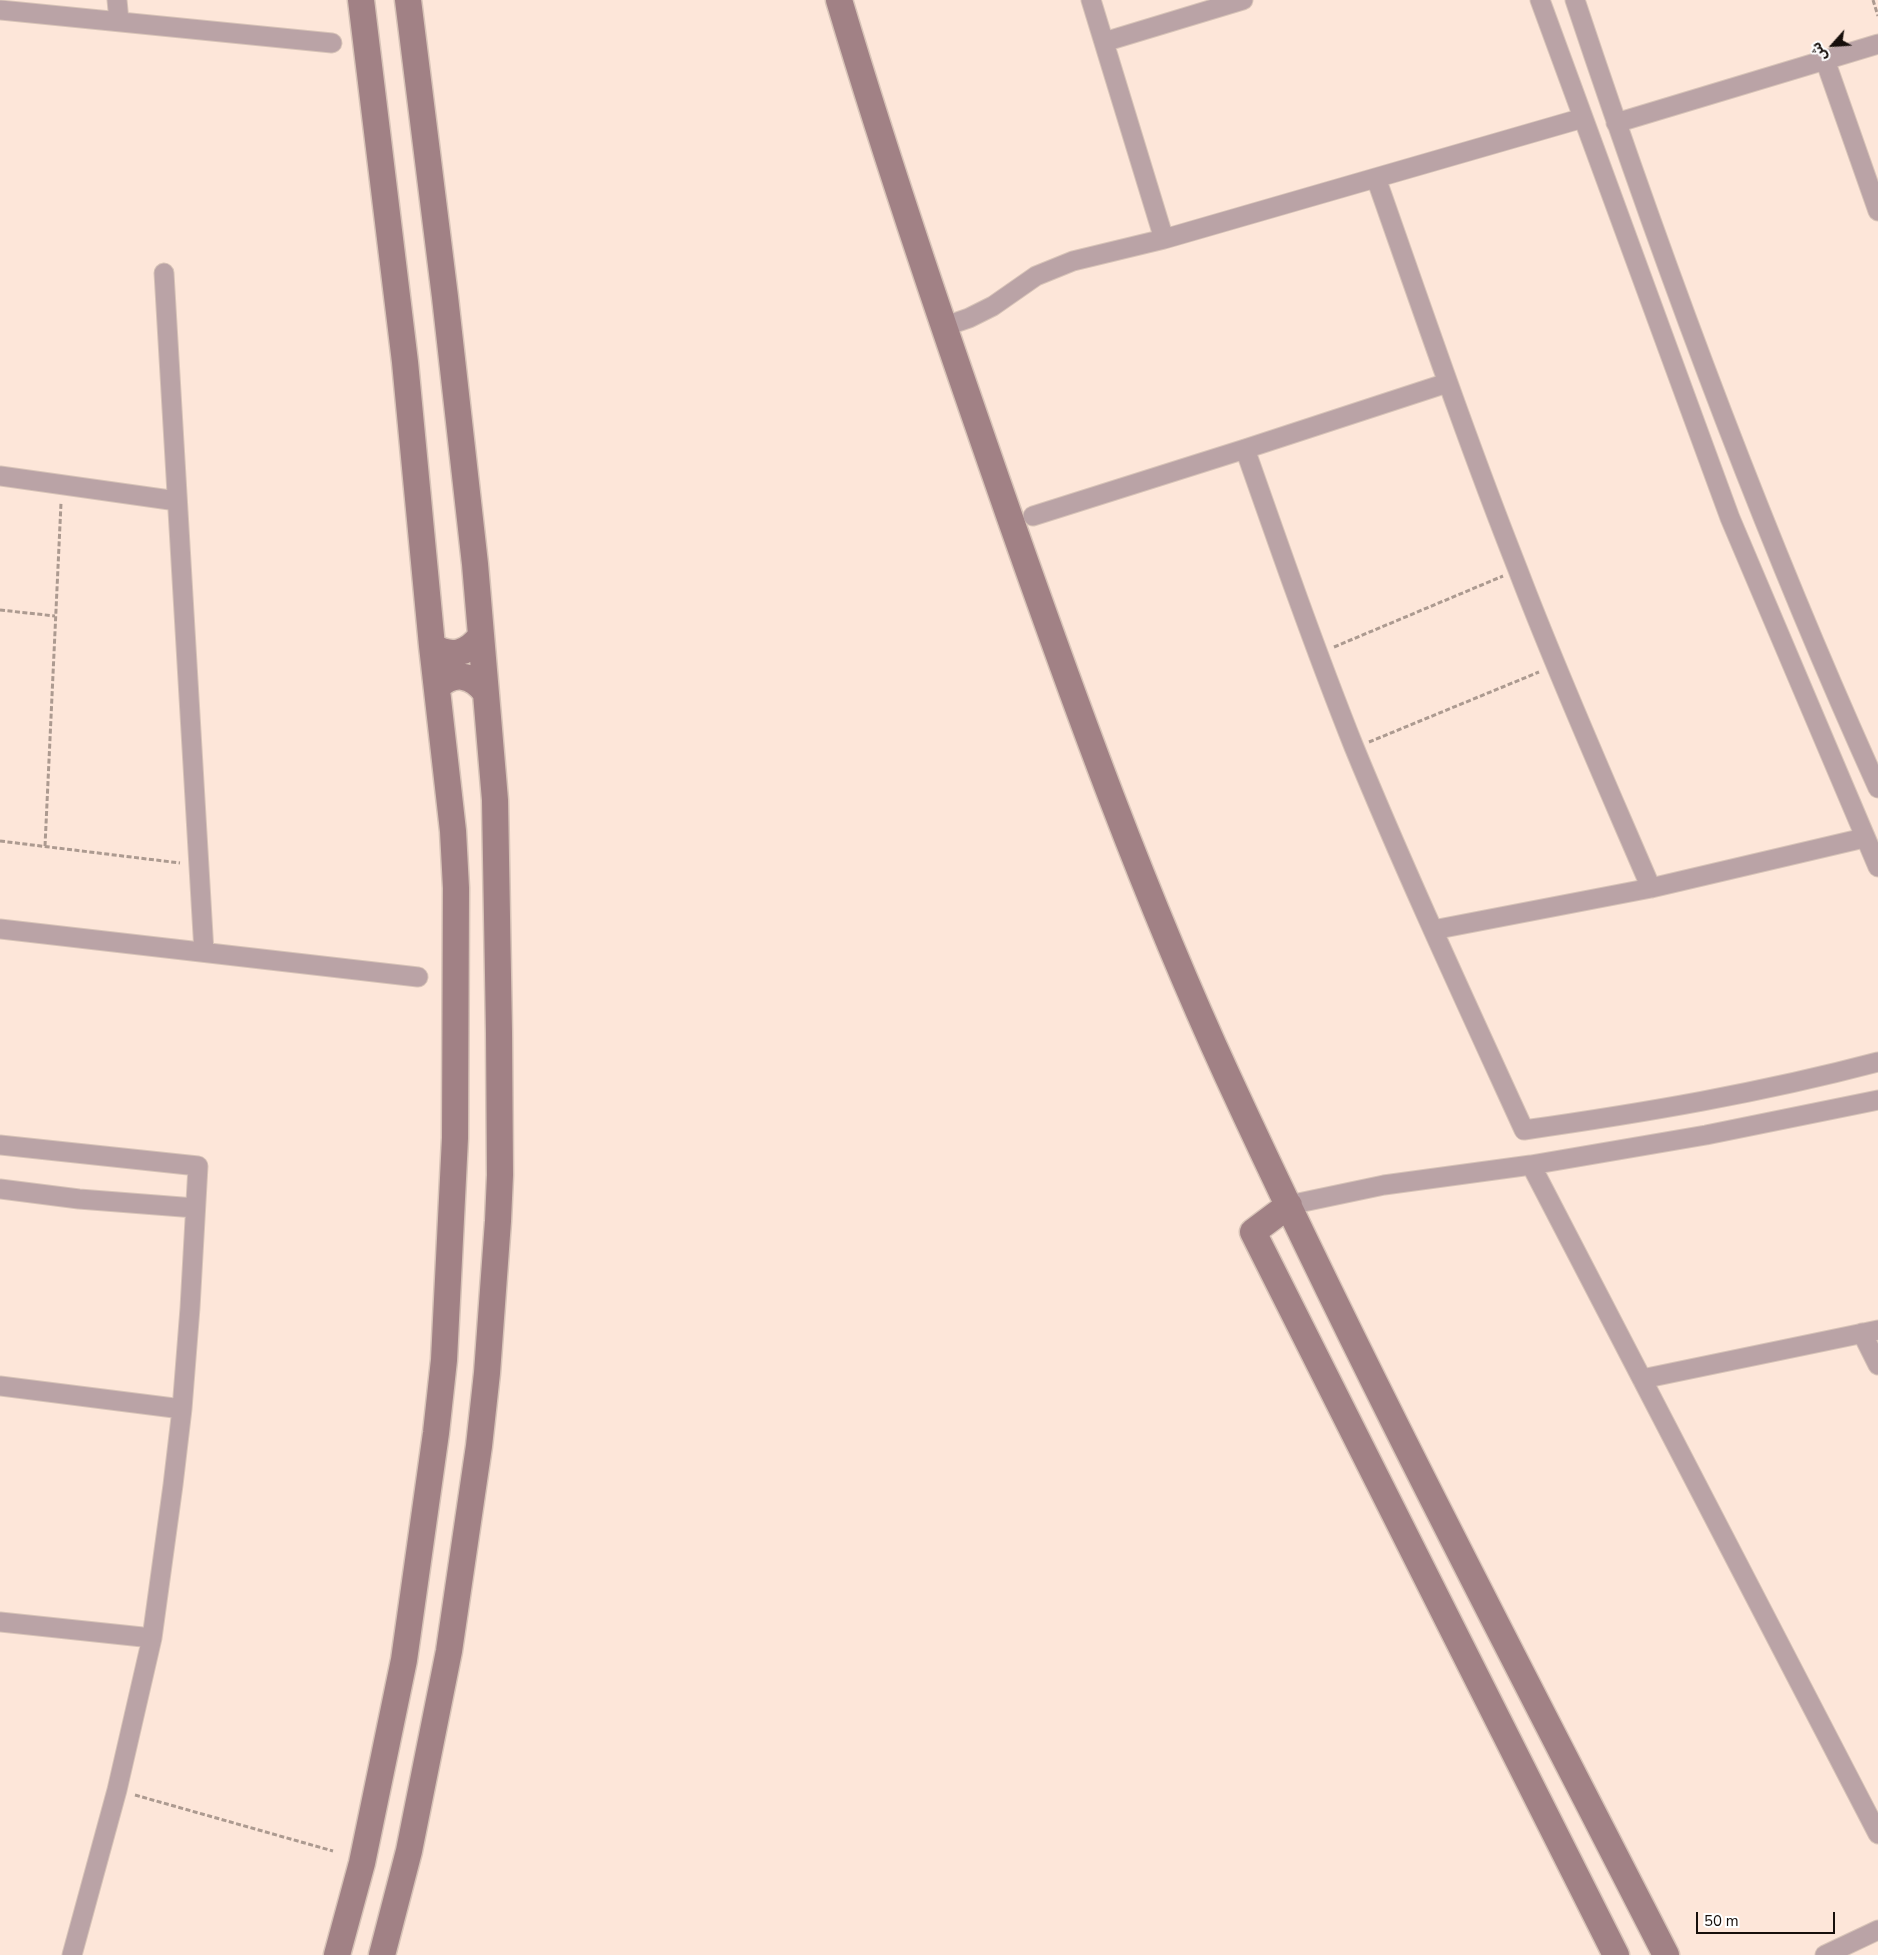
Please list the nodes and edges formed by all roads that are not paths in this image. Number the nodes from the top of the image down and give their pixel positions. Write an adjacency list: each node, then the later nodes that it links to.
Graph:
1 (117, 0): 10 (street)
2 (362, 0): 28 (street)
3 (408, 0): 27 (street)
4 (839, 0): 21 (street)
5 (1091, 0): 11 (street)
6 (1243, 0): 11 (street)
7 (1540, 0): 15 (street)
8 (1575, 0): 16 (street)
9 (0, 10): 10 (street)
10 (119, 21): 12 (street)
11 (1104, 42): 19 (street)
12 (332, 43)
13 (1878, 44): 14 (street)
14 (1826, 60): 16 (street); 18 (street)
15 (1583, 118): 17 (street); 32 (street)
16 (1616, 123): 31 (street)
17 (1376, 178): 19 (street); 22 (street)
18 (1878, 211)
19 (1164, 240): 21 (street)
20 (164, 273): 25 (street)
21 (943, 327): 44 (street)
22 (1447, 383): 23 (street); 34 (street)
23 (1245, 450): 26 (street); 36 (street)
24 (0, 476): 25 (street)
25 (177, 501): 37 (street)
26 (1033, 516)
27 (480, 637): 28 (street); 30 (street)
28 (432, 646): 29 (street)
29 (438, 687): 30 (street); 56 (street)
30 (485, 692): 57 (street)
31 (1878, 788)
32 (1864, 838): 33 (street); 34 (street)
33 (1878, 867)
34 (1651, 888): 36 (street)
35 (0, 930): 37 (street)
36 (1433, 930): 39 (street)
37 (204, 952): 38 (street)
38 (418, 977)
39 (1878, 1062)
40 (1878, 1100): 42 (street)
41 (0, 1145): 45 (street)
42 (1531, 1165): 44 (street); 48 (street)
43 (0, 1190): 45 (street)
44 (1289, 1205): 58 (street); 59 (street)
45 (195, 1208): 50 (street)
46 (1870, 1331): 47 (street); 48 (street)
47 (1878, 1365)
48 (1642, 1379): 53 (street)
49 (0, 1386): 50 (street)
50 (182, 1409): 52 (street)
51 (0, 1622): 52 (street)
52 (152, 1638): 55 (street)
53 (1878, 1834)
54 (1878, 1930): 60 (street)
55 (72, 1955)
56 (338, 1955)
57 (382, 1955)
58 (1616, 1955)
59 (1666, 1955)
60 (1825, 1955)

